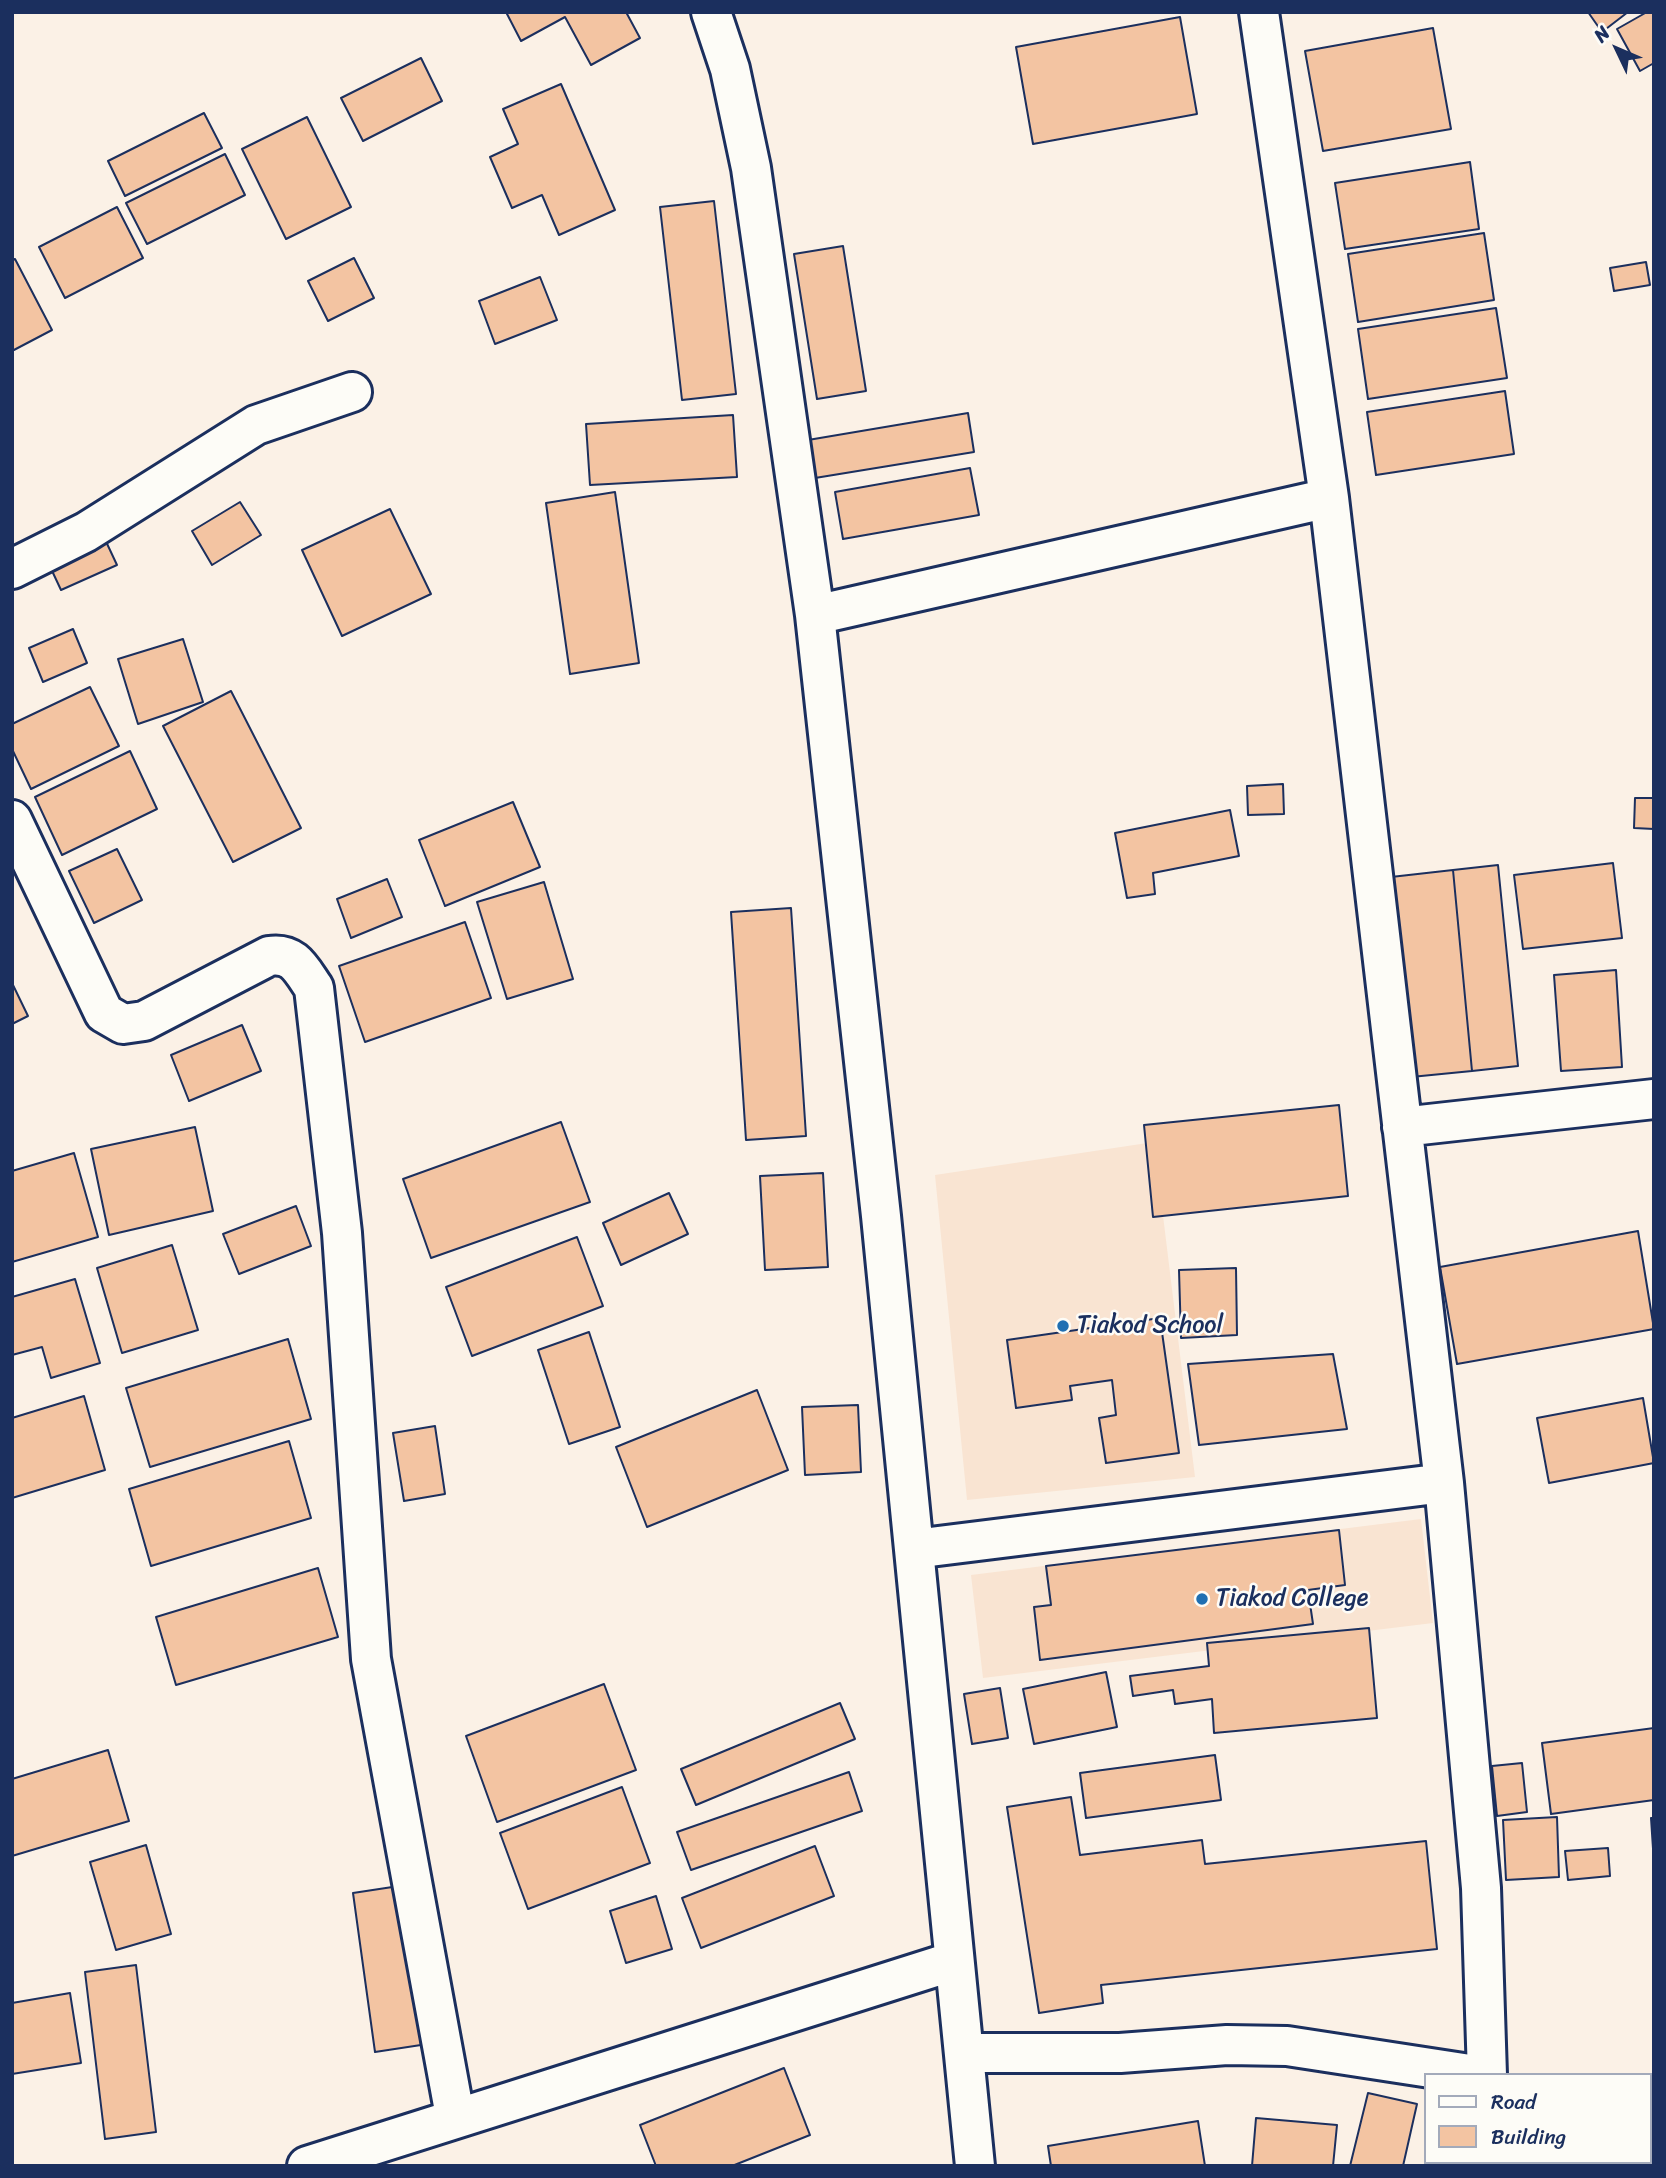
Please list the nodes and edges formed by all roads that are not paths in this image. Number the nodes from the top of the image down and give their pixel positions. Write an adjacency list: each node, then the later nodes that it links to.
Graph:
1 (711, 12): 6 (street)
2 (1259, 12): 4 (street)
3 (352, 392): 5 (street)
4 (1329, 498): 6 (street); 9 (street)
5 (12, 569)
6 (815, 615): 11 (street)
7 (12, 820): 16 (street)
8 (1654, 1099): 9 (street)
9 (1402, 1127): 10 (street)
10 (1444, 1483): 11 (street); 15 (street)
11 (914, 1549): 12 (street)
12 (954, 1961): 13 (street); 16 (street)
13 (964, 2053): 14 (street); 19 (street)
14 (1469, 2073)
15 (1476, 2073)
16 (455, 2116): 17 (street)
17 (393, 2151): 18 (street)
18 (307, 2166)
19 (975, 2166)

